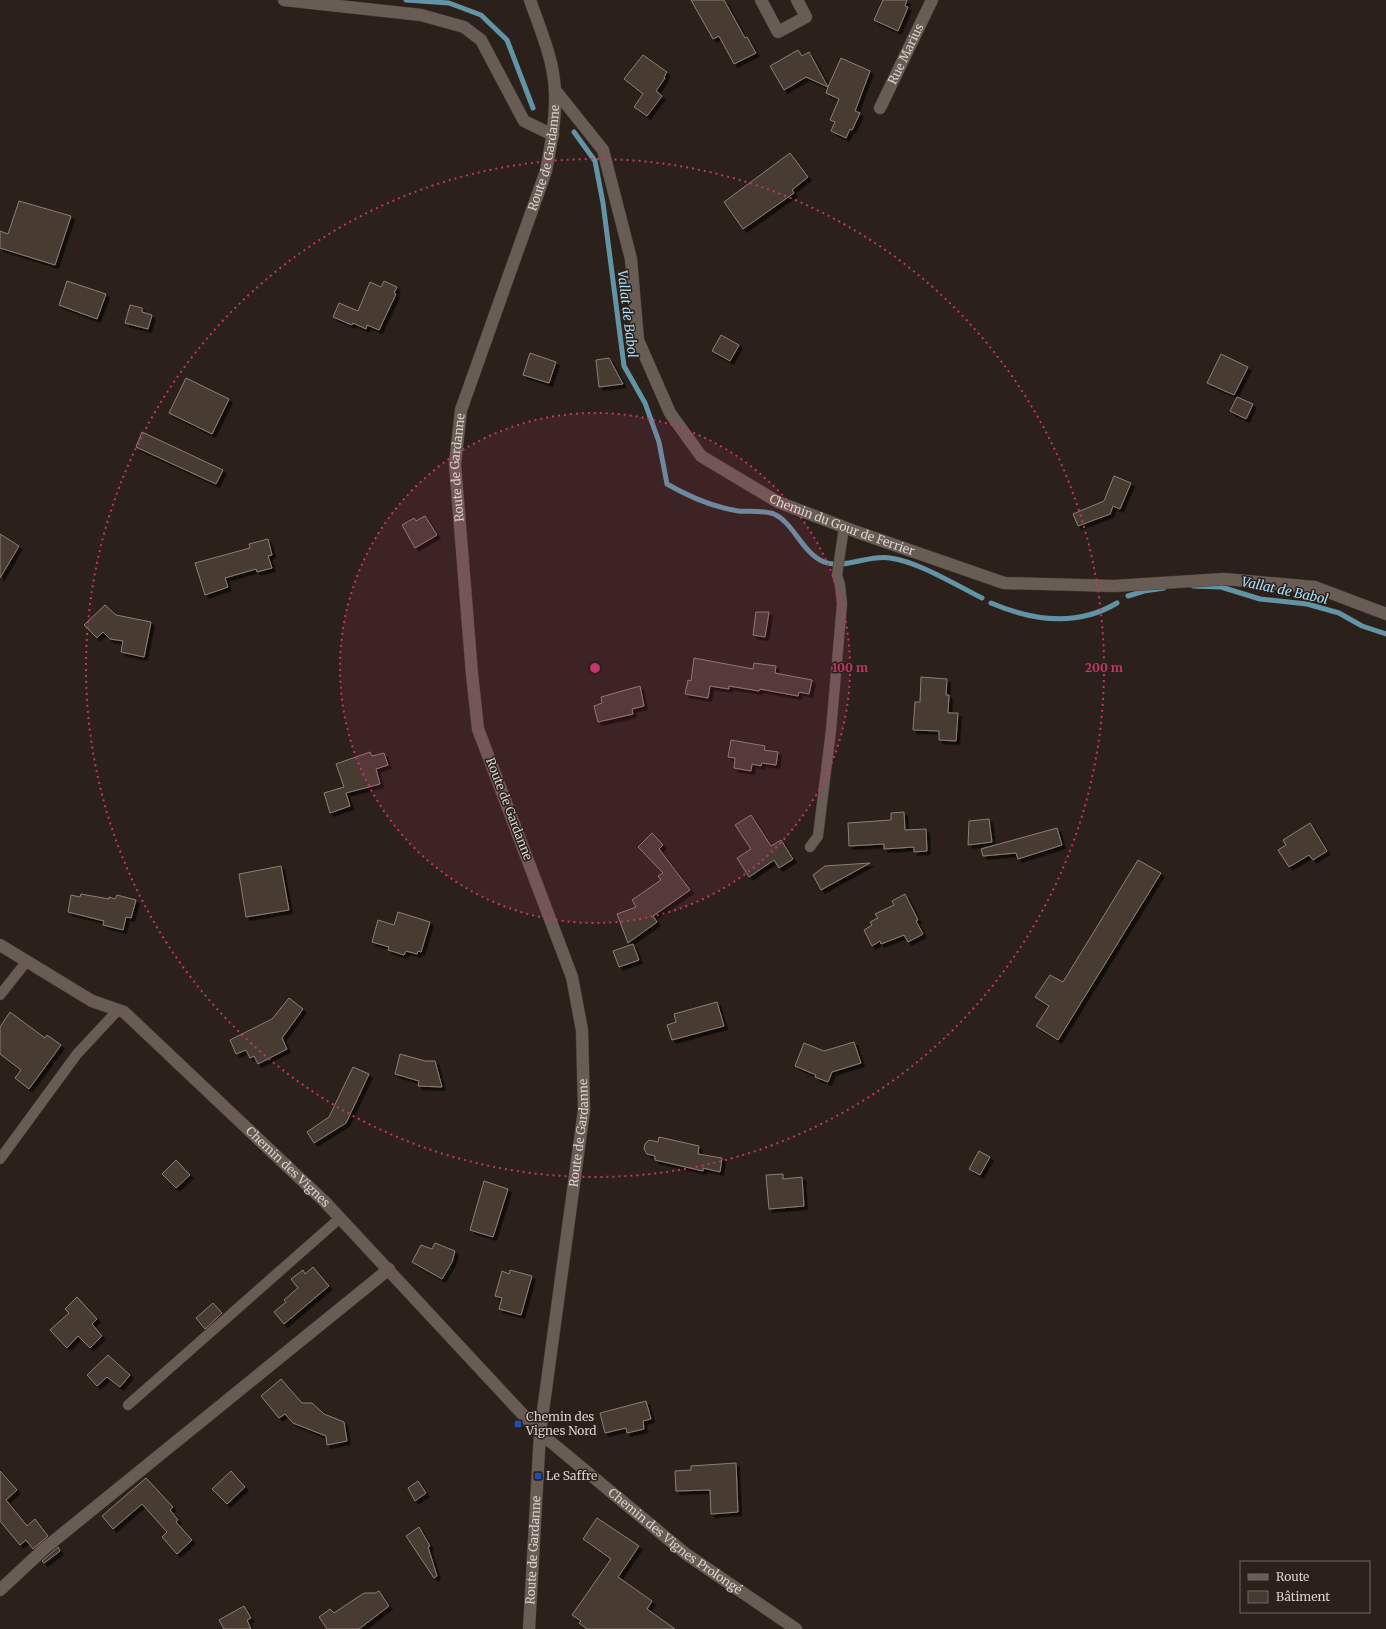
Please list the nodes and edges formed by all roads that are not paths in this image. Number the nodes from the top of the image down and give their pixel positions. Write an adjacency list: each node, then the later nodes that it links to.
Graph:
1 (284, 0): 8 (street)
2 (530, 0): 6 (street, Route de Gardanne)
3 (797, 0): 5 (street)
4 (932, 0): 7 (street, Rue Marius)
5 (766, 2)
6 (555, 90): 8 (street, Route de Gardanne); 9 (street, Chemin du Gour de Ferrier)
7 (880, 108)
8 (553, 135): 20 (street, Route de Gardanne)
9 (844, 527): 10 (street, Chemin du Gour de Ferrier); 11 (lane)
10 (1386, 614)
11 (810, 847)
12 (0, 945): 13 (street, Chemin des Vignes)
13 (27, 961): 14 (lane); 15 (street, Chemin des Vignes)
14 (0, 995)
15 (118, 1010): 16 (lane); 17 (street, Chemin des Vignes)
16 (0, 1159)
17 (340, 1218): 18 (street, Chemin des Vignes); 19 (lane)
18 (389, 1269): 20 (street, Chemin des Vignes); 21 (street)
19 (128, 1405)
20 (540, 1433): 22 (street, Route de Gardanne); 23 (street, Chemin des Vignes Prolongé)
21 (0, 1590)
22 (529, 1629)
23 (796, 1629)

